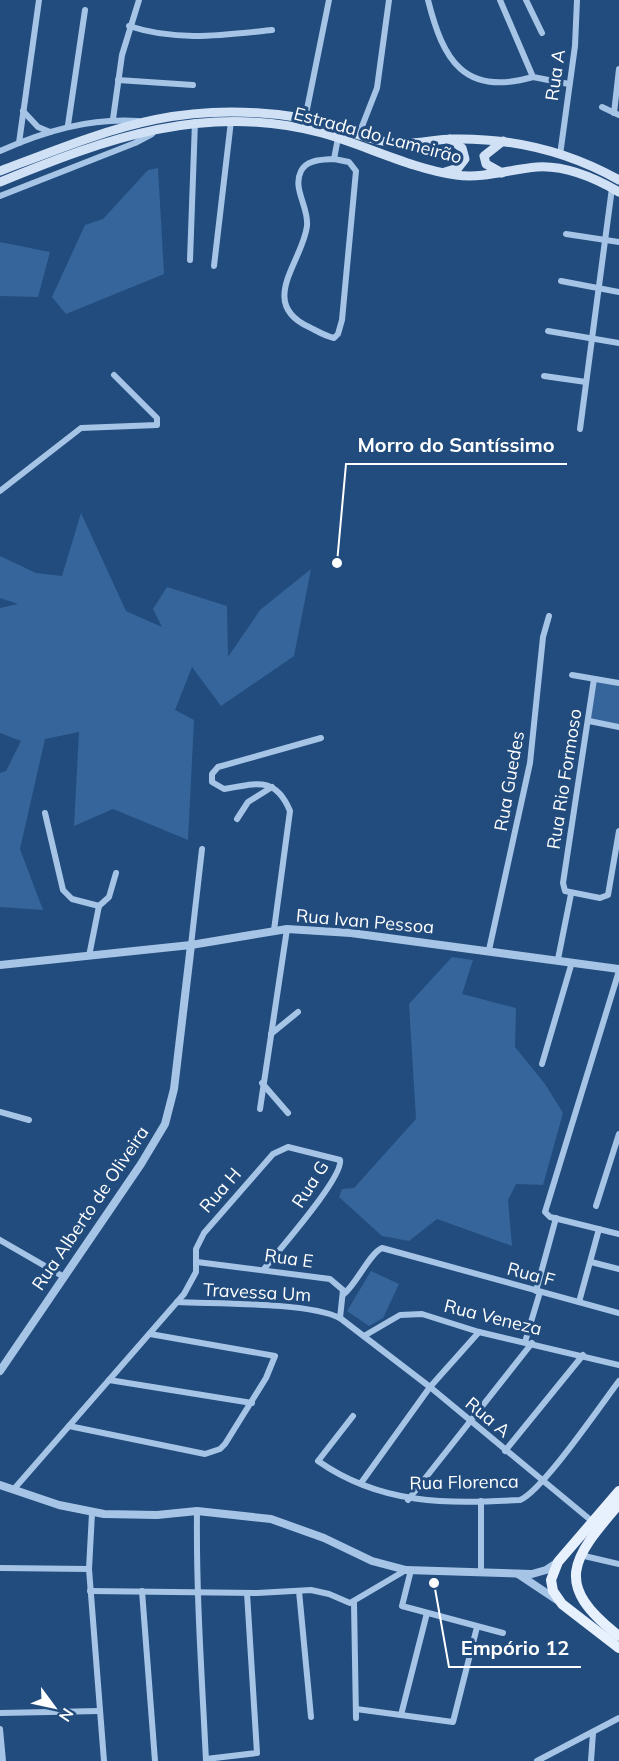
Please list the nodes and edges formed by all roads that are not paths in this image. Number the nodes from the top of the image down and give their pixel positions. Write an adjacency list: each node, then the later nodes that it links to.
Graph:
1 (39, 0): 19 (street)
2 (139, 0): 10 (street)
3 (329, 0): 21 (street)
4 (428, 0): 14 (street)
5 (500, 0): 14 (street)
6 (526, 0): 12 (street)
7 (576, 1): 16 (street, Rua A)
8 (389, 2): 29 (street)
9 (85, 10): 26 (street)
10 (129, 26): 11 (street); 15 (street)
11 (272, 30)
12 (542, 33)
13 (619, 69): 20 (street)
14 (533, 77): 16 (street)
15 (118, 80): 17 (street); 22 (street)
16 (569, 84): 35 (street, Rua A)
17 (193, 85)
18 (602, 107): 20 (street)
19 (23, 111): 28 (street); 33 (street)
20 (617, 114)
21 (305, 118): 24 (main road, Estrada do Lameirão); 29 (main road, Estrada do Lameirão)
22 (113, 119): 24 (street, Estrada do Lameirão); 26 (street, Estrada do Lameirão)
23 (231, 120): 25 (main road, Estrada do Lameirão); 30 (main road, Estrada do Lameirão); 47 (street)
24 (139, 121): 37 (main road, Estrada do Lameirão)
25 (195, 122): 27 (main road, Estrada do Lameirão); 46 (street)
26 (68, 125): 28 (street, Estrada do Lameirão)
27 (159, 129): 40 (main road, Estrada do Lameirão); 42 (street, Estrada do Lameirão)
28 (50, 132): 33 (street, Estrada do Lameirão)
29 (359, 134): 31 (main road, Estrada do Lameirão)
30 (338, 138): 36 (street); 38 (main road, Estrada do Lameirão)
31 (450, 139): 32 (main road, Estrada do Lameirão); 38 (main road)
32 (503, 141): 35 (main road, Estrada do Lameirão); 39 (main road)
33 (19, 143): 34 (street, Estrada do Lameirão)
34 (0, 152)
35 (560, 155): 41 (main road, Estrada do Lameirão)
36 (334, 159): 36 (street)
37 (0, 171)
38 (443, 172): 39 (main road, Estrada do Lameirão)
39 (503, 173): 41 (main road, Estrada do Lameirão)
40 (0, 182)
41 (617, 187): 44 (street)
42 (0, 196)
43 (566, 234): 44 (street)
44 (607, 240): 45 (street); 49 (street)
45 (619, 242)
46 (190, 260)
47 (214, 266)
48 (561, 281): 49 (street)
49 (599, 287): 50 (street); 52 (street)
50 (619, 292)
51 (548, 331): 52 (street)
52 (591, 339): 53 (street); 56 (street)
53 (619, 343)
54 (114, 375): 58 (street)
55 (544, 376): 56 (street)
56 (586, 382): 57 (street)
57 (580, 429)
58 (0, 490)
59 (549, 616): 77 (street, Rua Guedes)
60 (572, 675): 61 (street)
61 (594, 680): 62 (street); 63 (street, Rua Rio Formoso)
62 (619, 683)
63 (589, 721): 64 (street); 72 (street, Rua Rio Formoso)
64 (619, 727)
65 (321, 738): 66 (street)
66 (272, 787): 68 (street); 75 (street)
67 (45, 813): 73 (street)
68 (237, 819)
69 (619, 831): 72 (street)
70 (202, 849): 76 (street)
71 (116, 873): 73 (street)
72 (571, 894): 79 (street)
73 (99, 906): 78 (street)
74 (287, 929): 75 (street, Rua Ivan Pessoa); 77 (street, Rua Ivan Pessoa); 84 (street)
75 (274, 930): 76 (street, Rua Ivan Pessoa)
76 (190, 945): 78 (street, Rua Ivan Pessoa); 102 (street, Rua Alberto de Oliveira)
77 (489, 950): 79 (street, Rua Ivan Pessoa)
78 (89, 956): 81 (street, Rua Ivan Pessoa)
79 (558, 959): 80 (street, Rua Ivan Pessoa)
80 (572, 962): 82 (street, Rua Ivan Pessoa); 85 (street)
81 (0, 965)
82 (619, 970): 94 (street)
83 (298, 1012): 84 (street)
84 (271, 1035): 86 (street)
85 (542, 1064)
86 (262, 1083): 87 (street); 89 (street)
87 (260, 1108)
88 (0, 1112): 90 (street)
89 (288, 1113)
90 (29, 1120)
91 (619, 1134): 93 (street)
92 (283, 1147): 98 (street, Rua H); 100 (street, Rua G)
93 (596, 1206)
94 (556, 1218): 95 (street); 103 (street)
95 (599, 1229): 96 (street); 99 (street)
96 (619, 1234)
97 (0, 1240): 102 (street)
98 (197, 1262): 100 (street, Rua E); 105 (street, Rua H)
99 (591, 1262): 101 (street); 106 (street)
100 (264, 1269): 104 (street, Rua E)
101 (619, 1269)
102 (64, 1277): 115 (street, Rua Alberto de Oliveira)
103 (538, 1291): 104 (street, Rua F); 106 (street, Rua F); 112 (street)
104 (344, 1294): 108 (street)
105 (177, 1302): 108 (street, Travessa Um); 110 (street, Rua H)
106 (579, 1302): 107 (street, Rua F)
107 (619, 1313)
108 (340, 1318): 111 (street, Travessa Um)
109 (479, 1332): 111 (street, Rua Veneza); 112 (street, Rua Veneza); 118 (street)
110 (150, 1334): 116 (street, Rua H); 119 (street)
111 (364, 1335): 118 (street, Rua A)
112 (529, 1342): 113 (street, Rua Veneza); 121 (street)
113 (583, 1355): 114 (street, Rua Veneza); 123 (street)
114 (619, 1365)
115 (0, 1371)
116 (109, 1380): 119 (street); 122 (street, Rua H)
117 (619, 1381): 124 (street, Rua Florenca)
118 (430, 1387): 121 (street, Rua A); 125 (street)
119 (252, 1403): 122 (street)
120 (353, 1416): 125 (street, Rua Florenca)
121 (468, 1421): 123 (street, Rua A); 129 (street)
122 (69, 1426): 127 (street, Rua H)
123 (505, 1451): 124 (street, Rua A)
124 (542, 1480): 130 (street, Rua Florenca); 135 (street, Rua A)
125 (361, 1483): 129 (street, Rua Florenca)
126 (0, 1485): 127 (street)
127 (14, 1489): 133 (street)
128 (619, 1491): 135 (main road)
129 (408, 1500): 130 (street, Rua Florenca)
130 (481, 1501): 143 (street)
131 (619, 1504): 134 (main road)
132 (197, 1511): 133 (street); 142 (street); 147 (street)
133 (92, 1513): 140 (street)
134 (615, 1514): 136 (main road)
135 (593, 1522): 137 (main road)
136 (580, 1555): 138 (street); 141 (main road)
137 (558, 1562): 141 (main road); 144 (street); 152 (main road)
138 (619, 1564)
139 (0, 1568): 140 (street)
140 (89, 1569): 145 (street)
141 (576, 1569): 150 (main road)
142 (408, 1570): 143 (street); 151 (street); 153 (street)
143 (481, 1571): 144 (street)
144 (517, 1574): 152 (street)
145 (90, 1591): 146 (street); 159 (street)
146 (142, 1591): 147 (street); 171 (street)
147 (196, 1591): 149 (street); 168 (street)
148 (299, 1591): 149 (street); 151 (street); 162 (street)
149 (247, 1593): 167 (street)
150 (580, 1596): 152 (main road); 156 (main road)
151 (354, 1603): 158 (street)
152 (562, 1604): 157 (main road)
153 (427, 1613): 154 (street); 161 (street)
154 (477, 1627): 155 (street); 161 (street)
155 (503, 1633)
156 (619, 1636)
157 (619, 1648)
158 (356, 1709): 161 (street); 163 (street)
159 (100, 1711): 160 (street); 170 (street)
160 (0, 1713)
161 (401, 1715)
162 (311, 1717)
163 (356, 1718)
164 (619, 1718): 166 (street)
165 (0, 1729): 169 (street)
166 (593, 1733): 173 (street); 174 (street)
167 (257, 1753): 168 (street); 172 (street)
168 (206, 1760)
169 (3, 1761)
170 (104, 1761)
171 (155, 1761)
172 (258, 1761)
173 (537, 1761)
174 (591, 1761)

